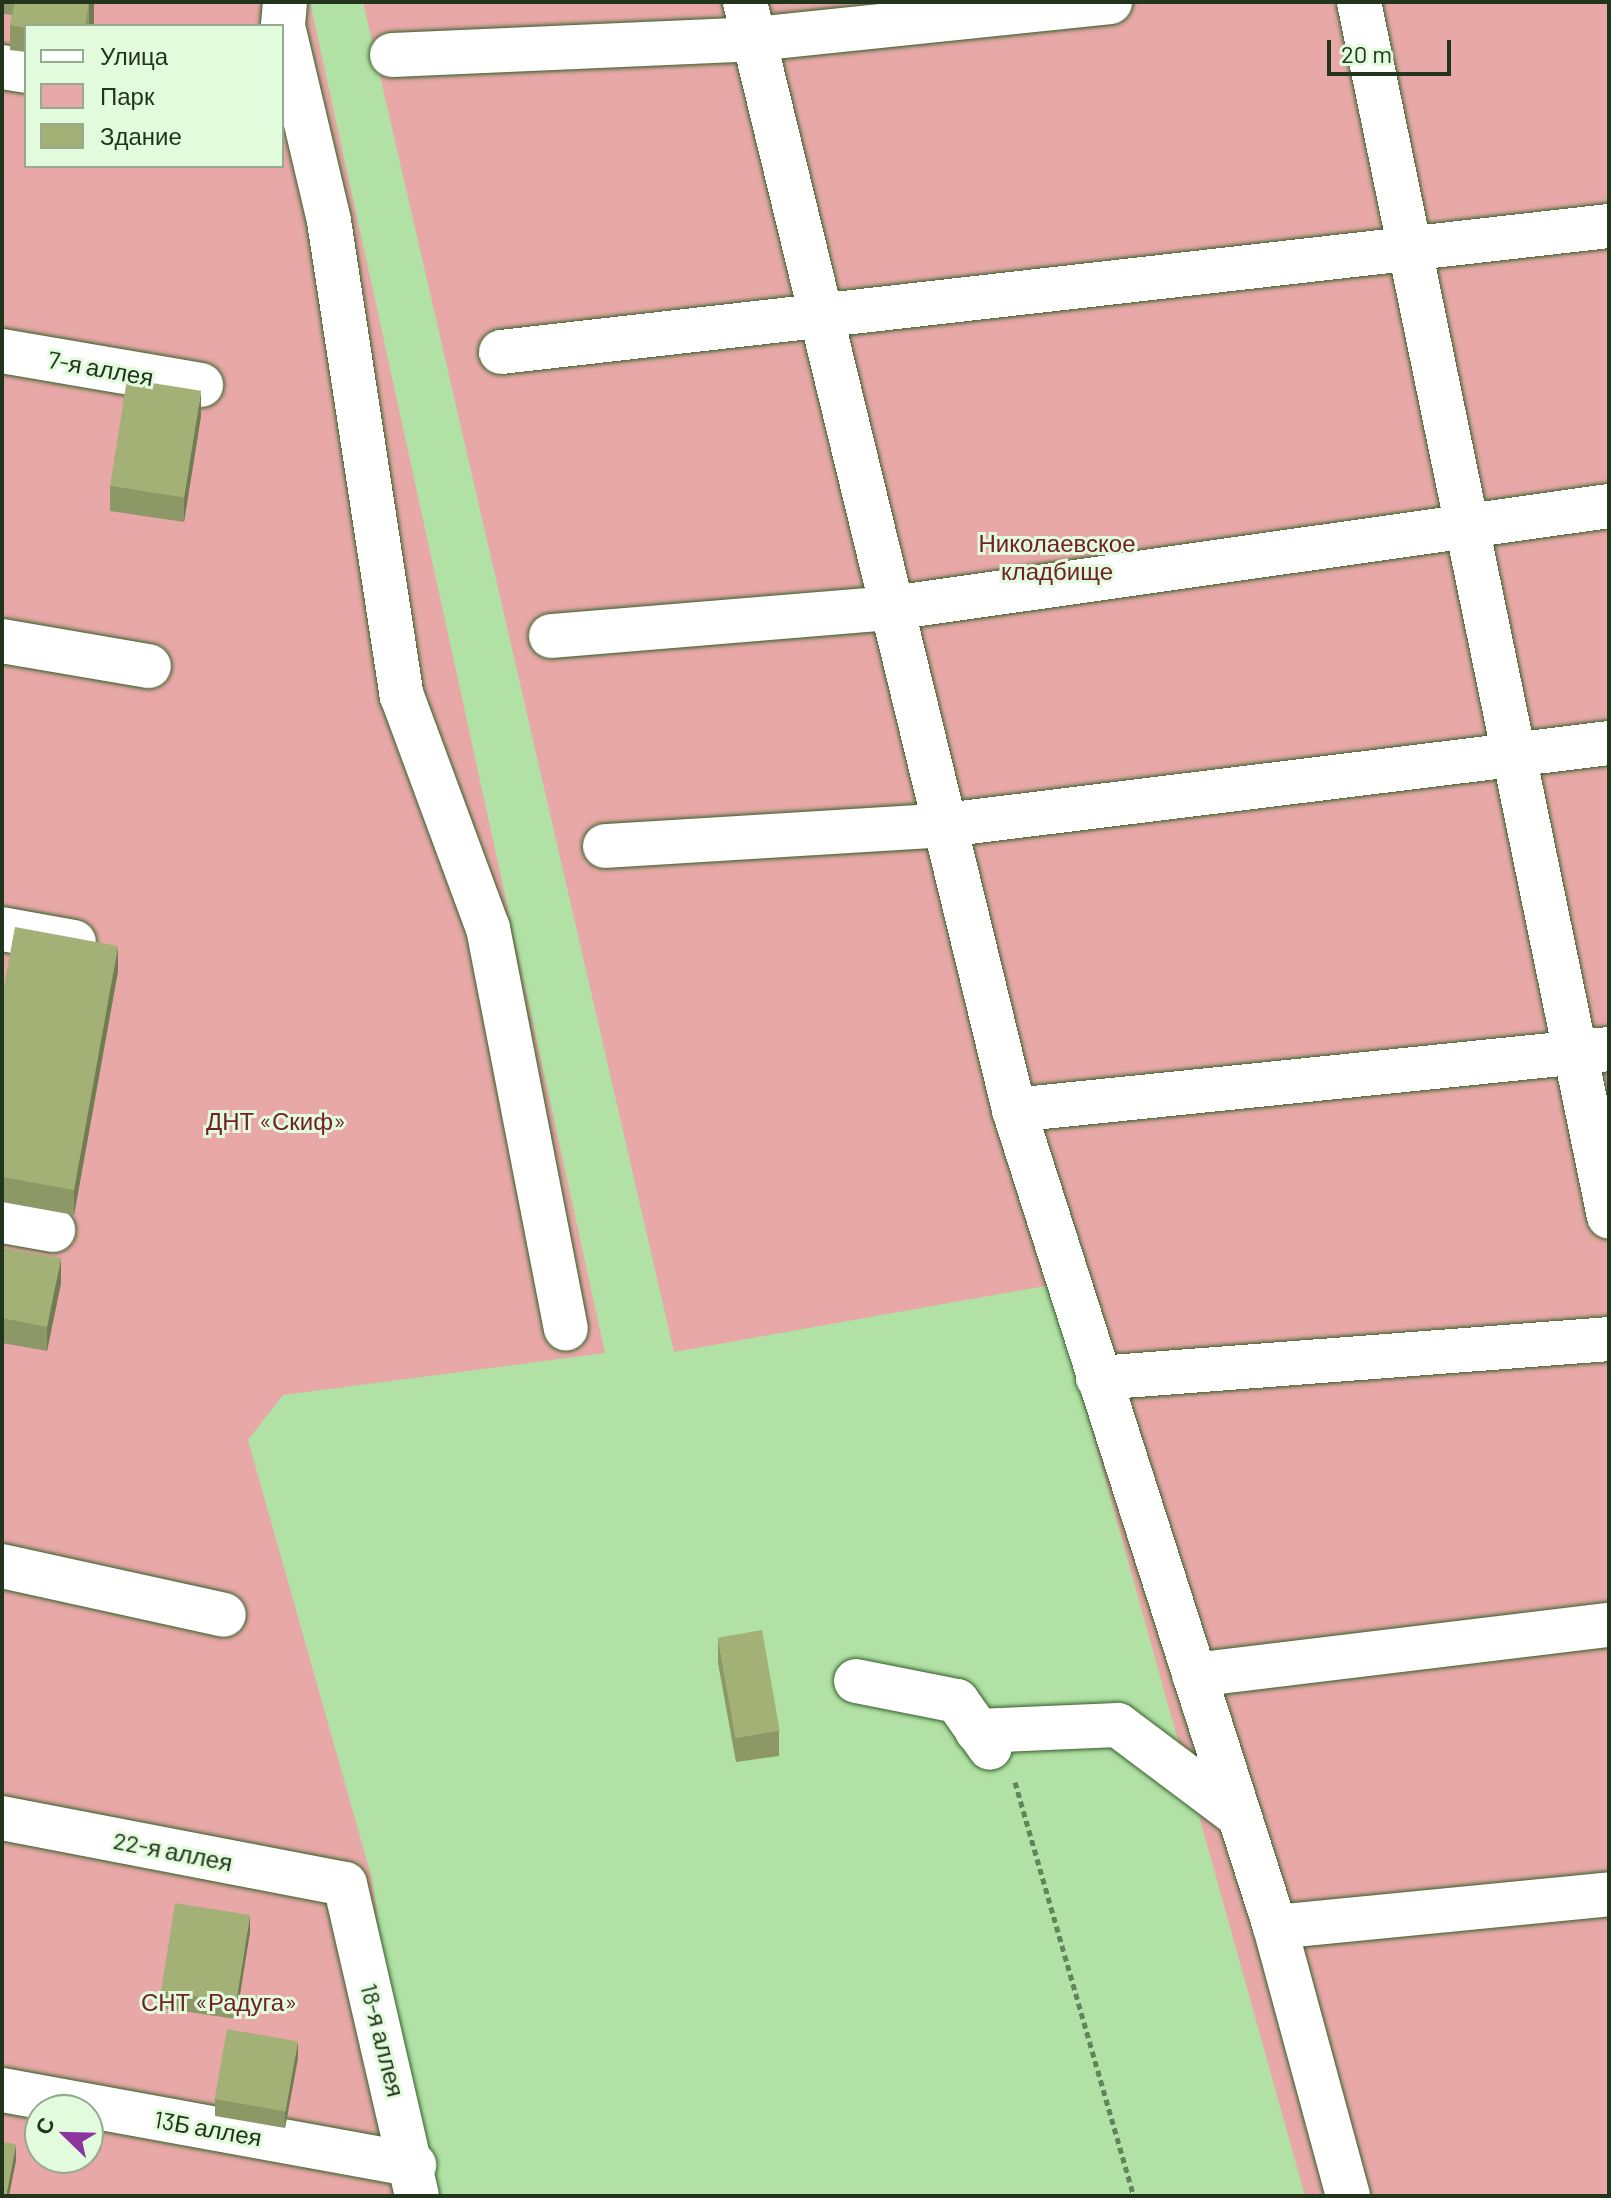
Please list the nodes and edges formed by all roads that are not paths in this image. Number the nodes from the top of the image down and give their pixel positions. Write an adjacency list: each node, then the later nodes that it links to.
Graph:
1 (285, 2): 5 (lane)
2 (1110, 2): 4 (lane)
3 (1359, 2): 11 (lane)
4 (750, 20): 7 (lane); 12 (lane)
5 (283, 24)
6 (284, 30): 33 (lane)
7 (392, 55)
8 (2, 67): 9 (lane)
9 (24, 71)
10 (1609, 226): 11 (lane)
11 (1409, 244): 12 (lane); 17 (lane)
12 (823, 319): 14 (lane); 18 (lane)
13 (2, 351): 15 (lane, 7-я аллея)
14 (501, 352)
15 (201, 385)
16 (1609, 506): 17 (lane)
17 (1467, 524): 18 (lane); 23 (lane)
18 (892, 608): 19 (lane); 24 (lane)
19 (551, 636)
20 (2, 641): 21 (lane)
21 (149, 666)
22 (1609, 743): 23 (lane)
23 (1514, 753): 24 (lane); 28 (lane)
24 (945, 825): 25 (lane); 29 (lane)
25 (605, 846)
26 (2, 929): 27 (lane)
27 (99, 946)
28 (1592, 1051): 29 (lane); 30 (lane)
29 (1014, 1110): 35 (lane)
30 (1609, 1217)
31 (2, 1221): 32 (lane)
32 (53, 1230)
33 (566, 1328)
34 (1609, 1339): 35 (lane)
35 (1098, 1378): 39 (lane)
36 (2, 1566): 37 (lane)
37 (224, 1615)
38 (1609, 1625): 39 (lane)
39 (1194, 1675): 41 (lane)
40 (856, 1681): 41 (lane)
41 (1239, 1816): 45 (lane)
42 (2, 1818): 43 (lane, 22-я аллея)
43 (345, 1884): 47 (lane, 18-я аллея)
44 (1609, 1894): 45 (lane)
45 (1275, 1927): 48 (lane)
46 (2, 2090): 47 (lane, 13Б аллея)
47 (416, 2180)
48 (1348, 2196)

